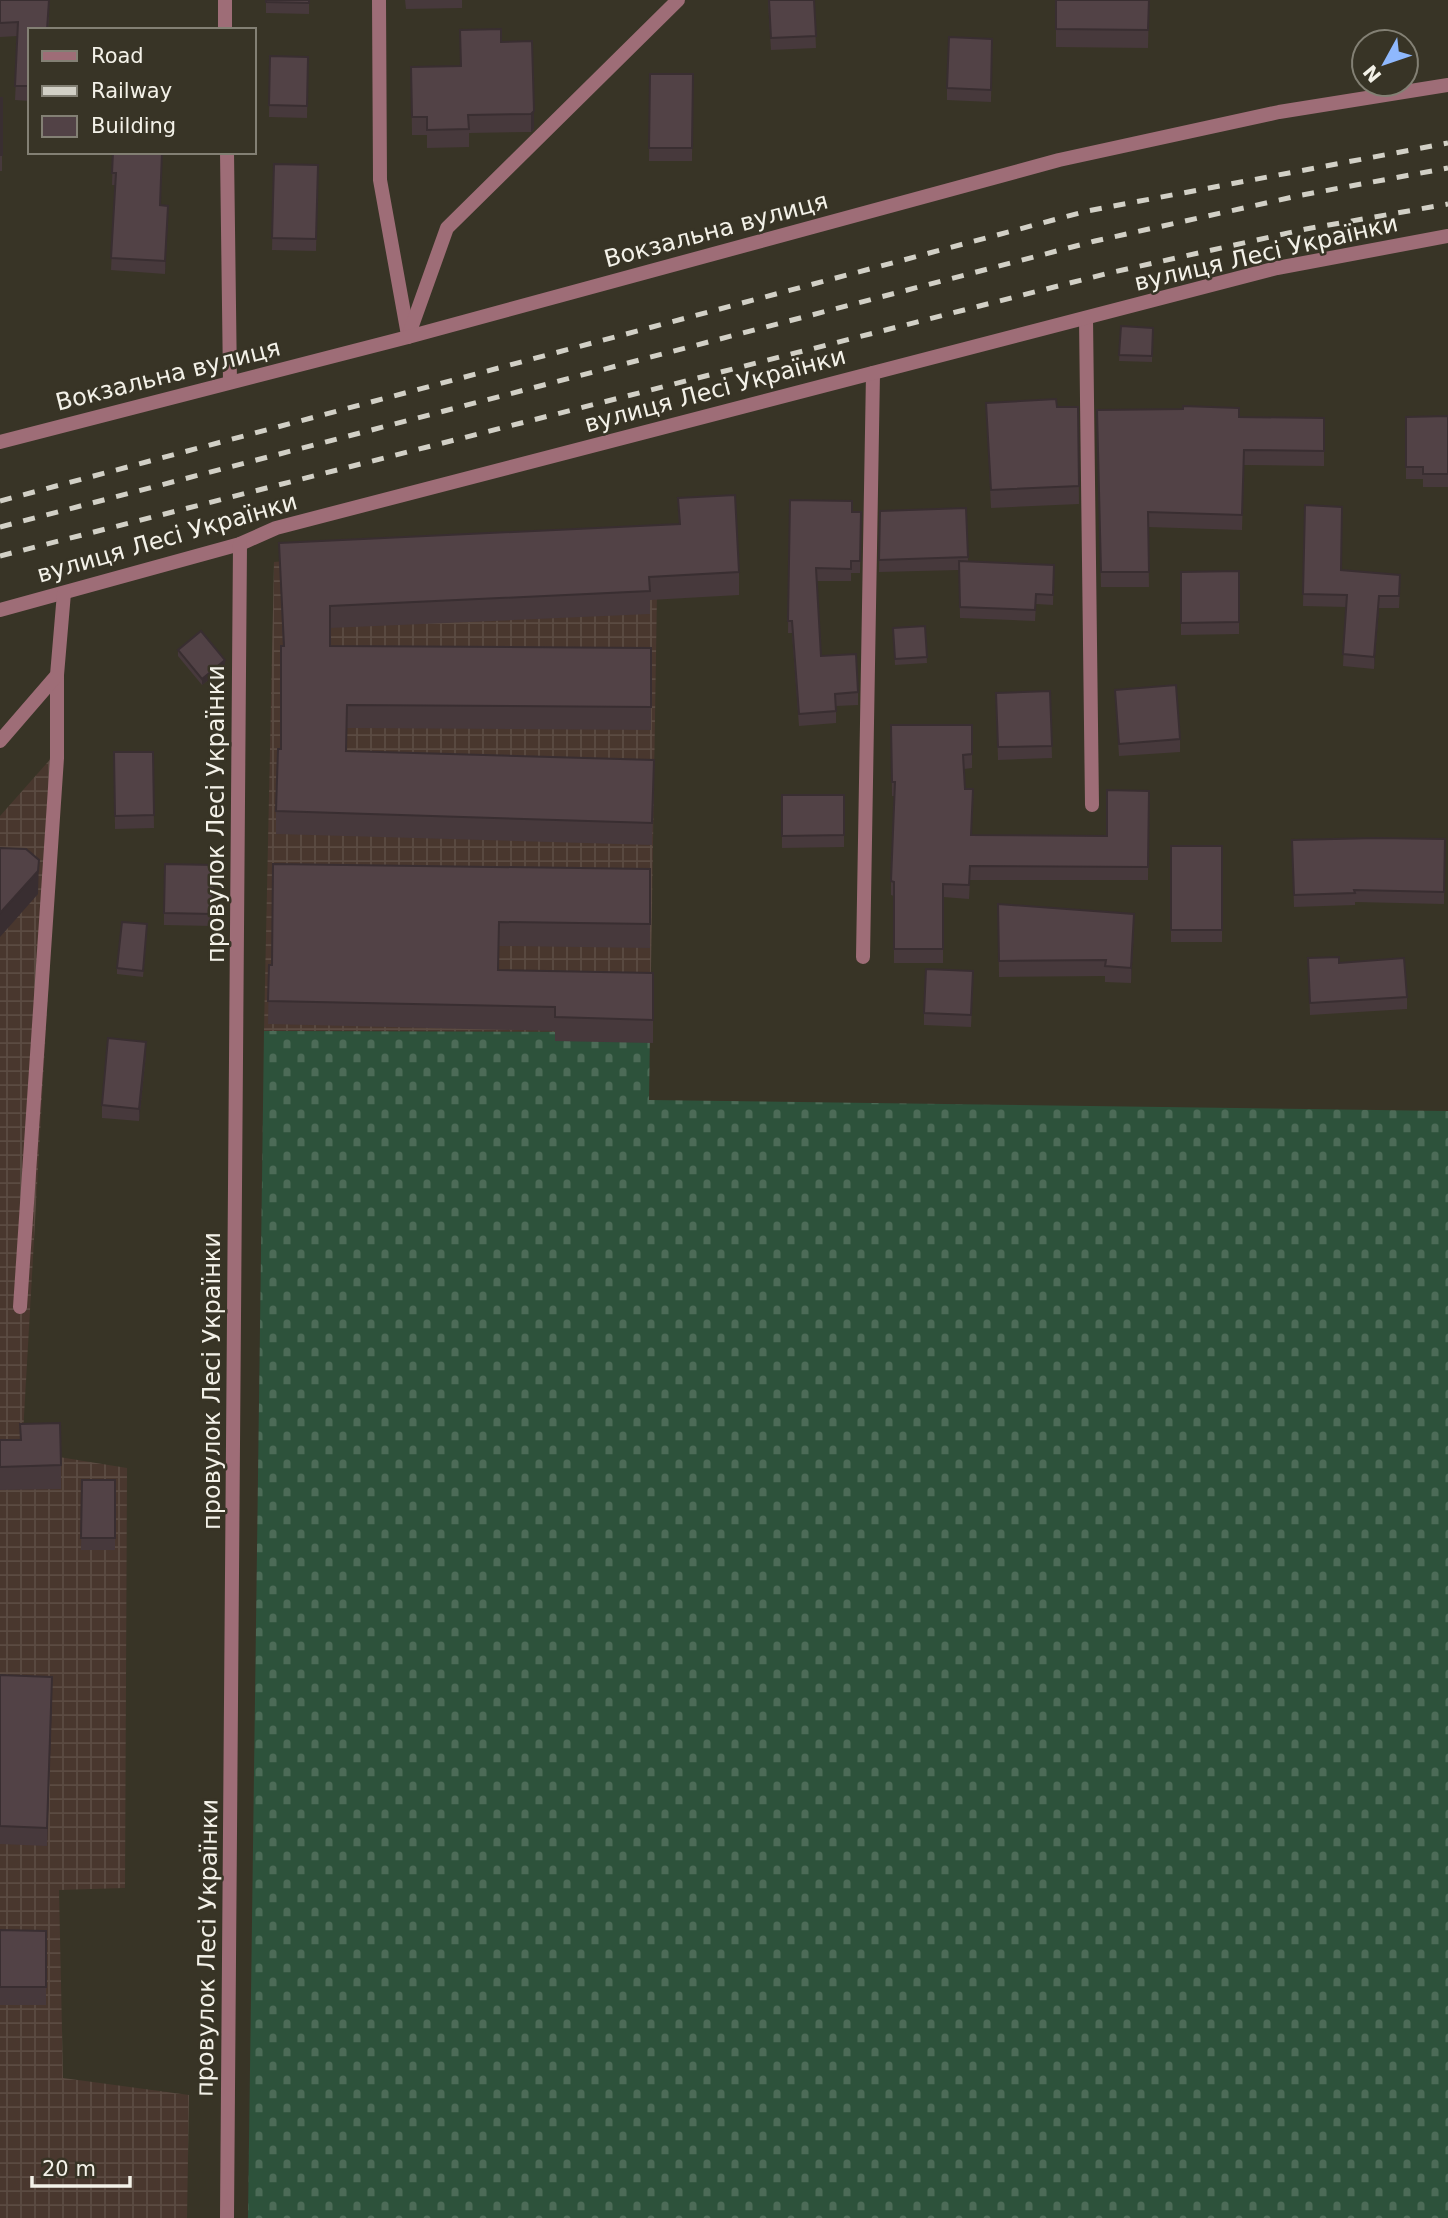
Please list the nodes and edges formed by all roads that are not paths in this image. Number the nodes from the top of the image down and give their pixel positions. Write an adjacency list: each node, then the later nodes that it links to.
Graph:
1 (225, 0): 4 (street)
2 (379, 0): 9 (street)
3 (678, 0): 9 (street)
4 (225, 28)
5 (1448, 85): 9 (street, Вокзальна вулиця)
6 (227, 154): 11 (street)
7 (1448, 236): 8 (street, вулиця Лесі Українки)
8 (1086, 318): 10 (street, вулиця Лесі Українки); 18 (street)
9 (408, 337): 11 (street, Вокзальна вулиця)
10 (873, 373): 13 (street, вулиця Лесі Українки); 19 (street)
11 (230, 382): 12 (street, Вокзальна вулиця)
12 (0, 442)
13 (240, 544): 14 (street, вулиця Лесі Українки); 21 (street, провулок Лесі Українки)
14 (64, 593): 15 (street, вулиця Лесі Українки); 16 (street)
15 (0, 610)
16 (57, 675): 17 (street); 20 (street)
17 (0, 740)
18 (1092, 805)
19 (863, 957)
20 (20, 1307)
21 (227, 2218)

